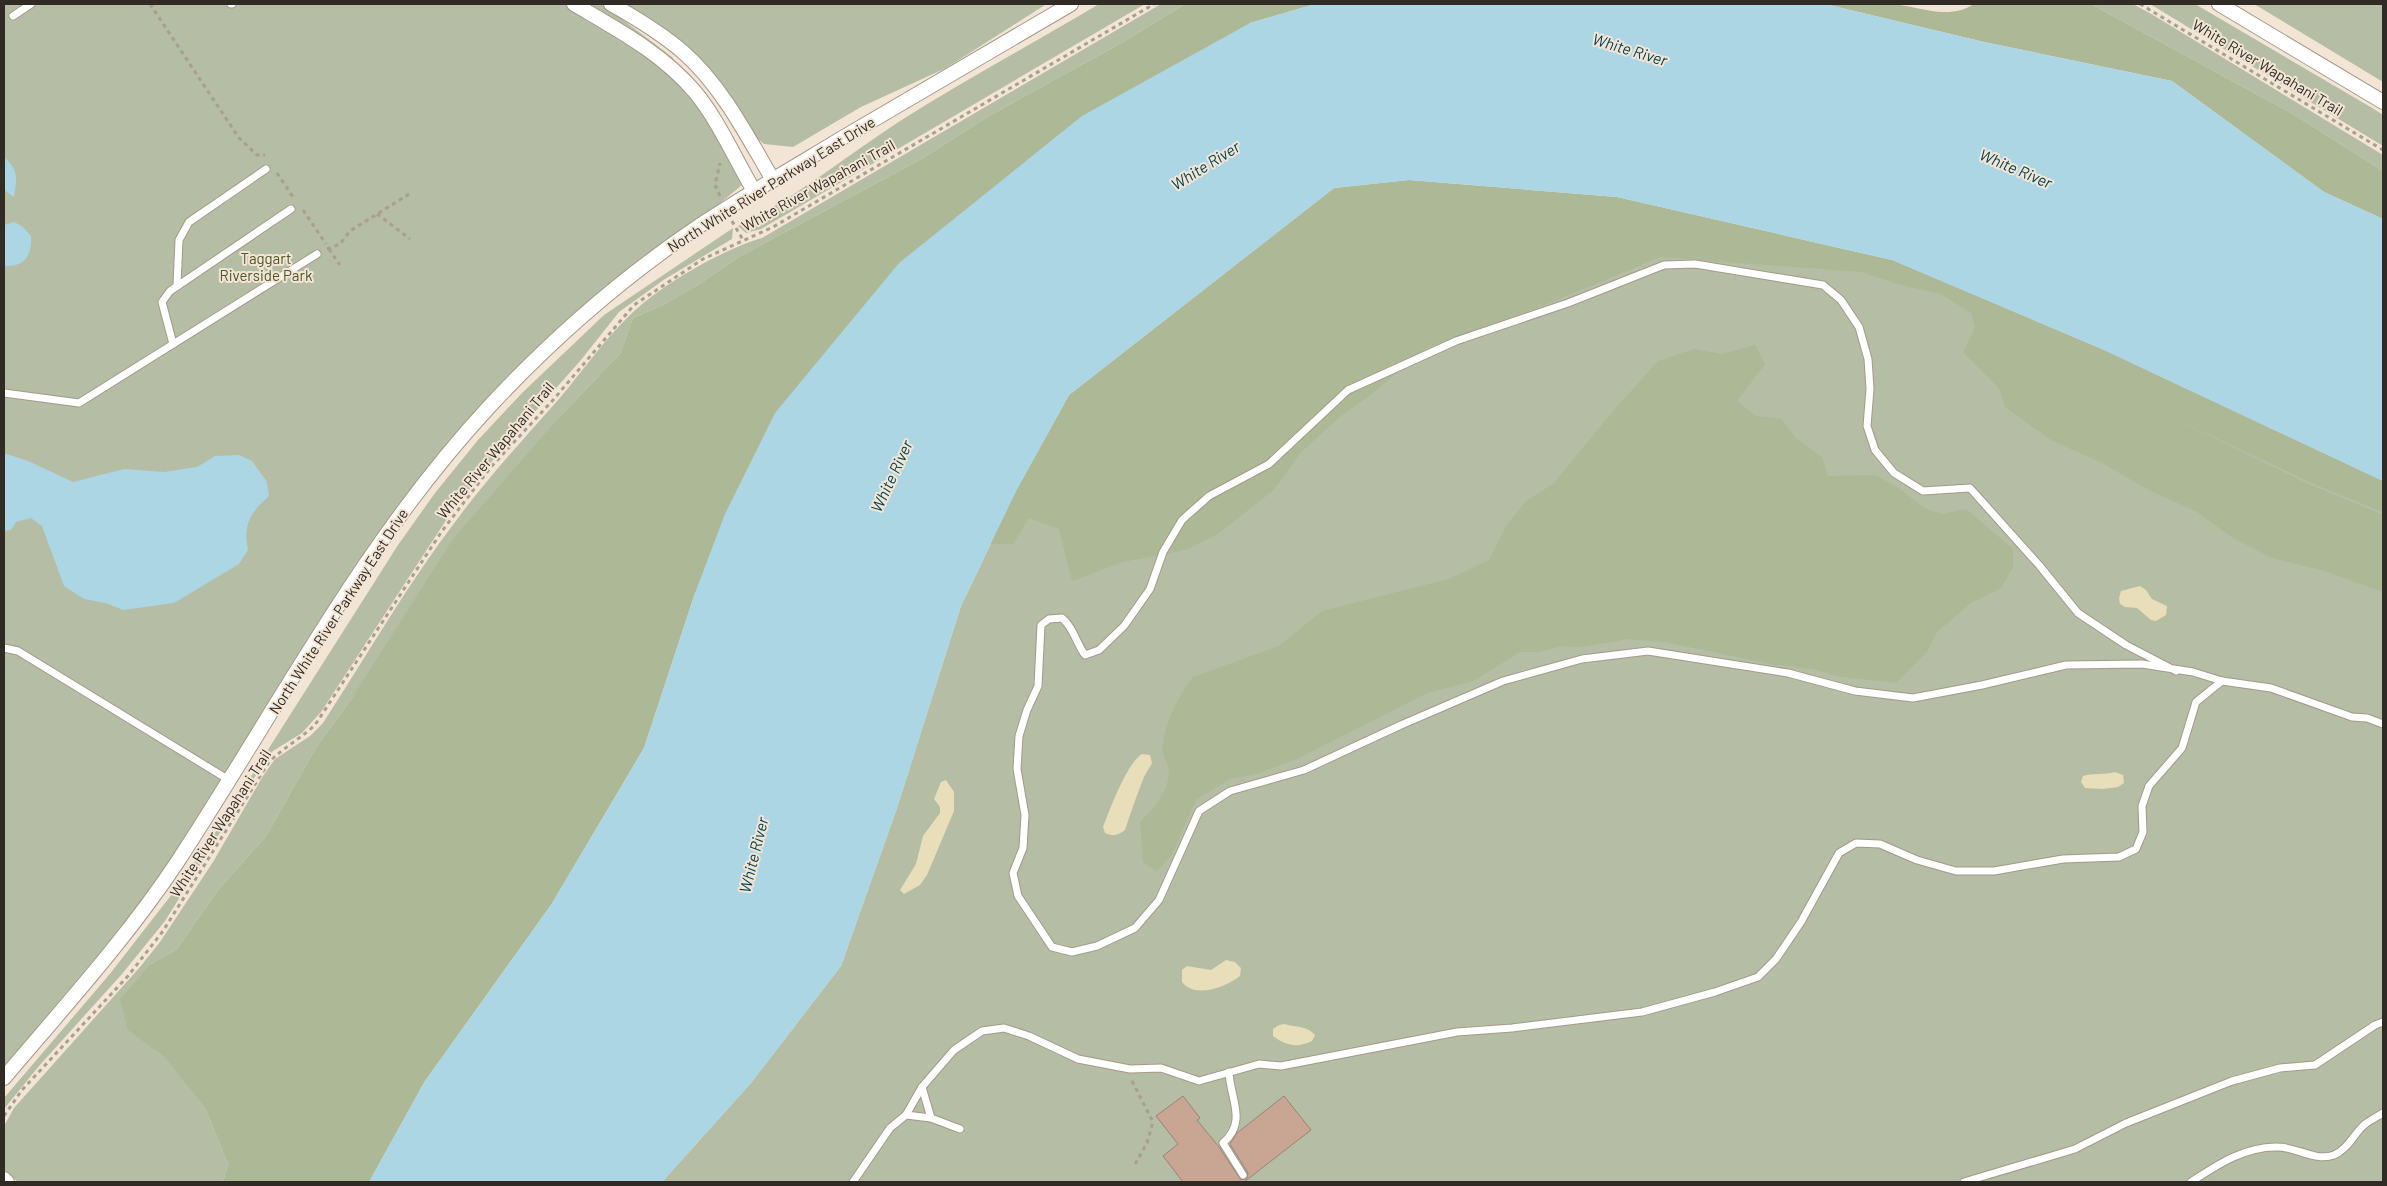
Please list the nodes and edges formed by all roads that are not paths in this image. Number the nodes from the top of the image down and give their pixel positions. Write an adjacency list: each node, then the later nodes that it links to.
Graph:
1 (31, 4): 6 (lane)
2 (574, 4): 10 (street)
3 (611, 4): 9 (street)
4 (1072, 4): 9 (street, North White River Parkway East Drive)
5 (2219, 4): 7 (street)
6 (13, 16)
7 (2383, 102)
8 (268, 166): 13 (lane)
9 (773, 180): 10 (street, North White River Parkway East Drive)
10 (754, 192): 20 (street, North White River Parkway East Drive)
11 (291, 209): 13 (lane)
12 (317, 254): 14 (lane)
13 (177, 285): 14 (lane)
14 (173, 344): 15 (lane)
15 (4, 393)
16 (4, 648): 20 (lane)
17 (2176, 671): 17 (lane); 18 (lane)
18 (2222, 681): 19 (lane); 22 (lane)
19 (2383, 724)
20 (229, 780): 23 (street, North White River Parkway East Drive)
21 (2383, 1022): 33 (lane)
22 (1229, 1072): 24 (lane); 29 (lane)
23 (4, 1078)
24 (922, 1087): 26 (lane); 27 (lane)
25 (2383, 1113): 34 (lane)
26 (906, 1115): 27 (lane); 32 (lane)
27 (930, 1118): 28 (lane)
28 (960, 1129)
29 (1243, 1175)
30 (4, 1179): 31 (street)
31 (7, 1182)
32 (853, 1182)
33 (1964, 1182)
34 (2190, 1182)

